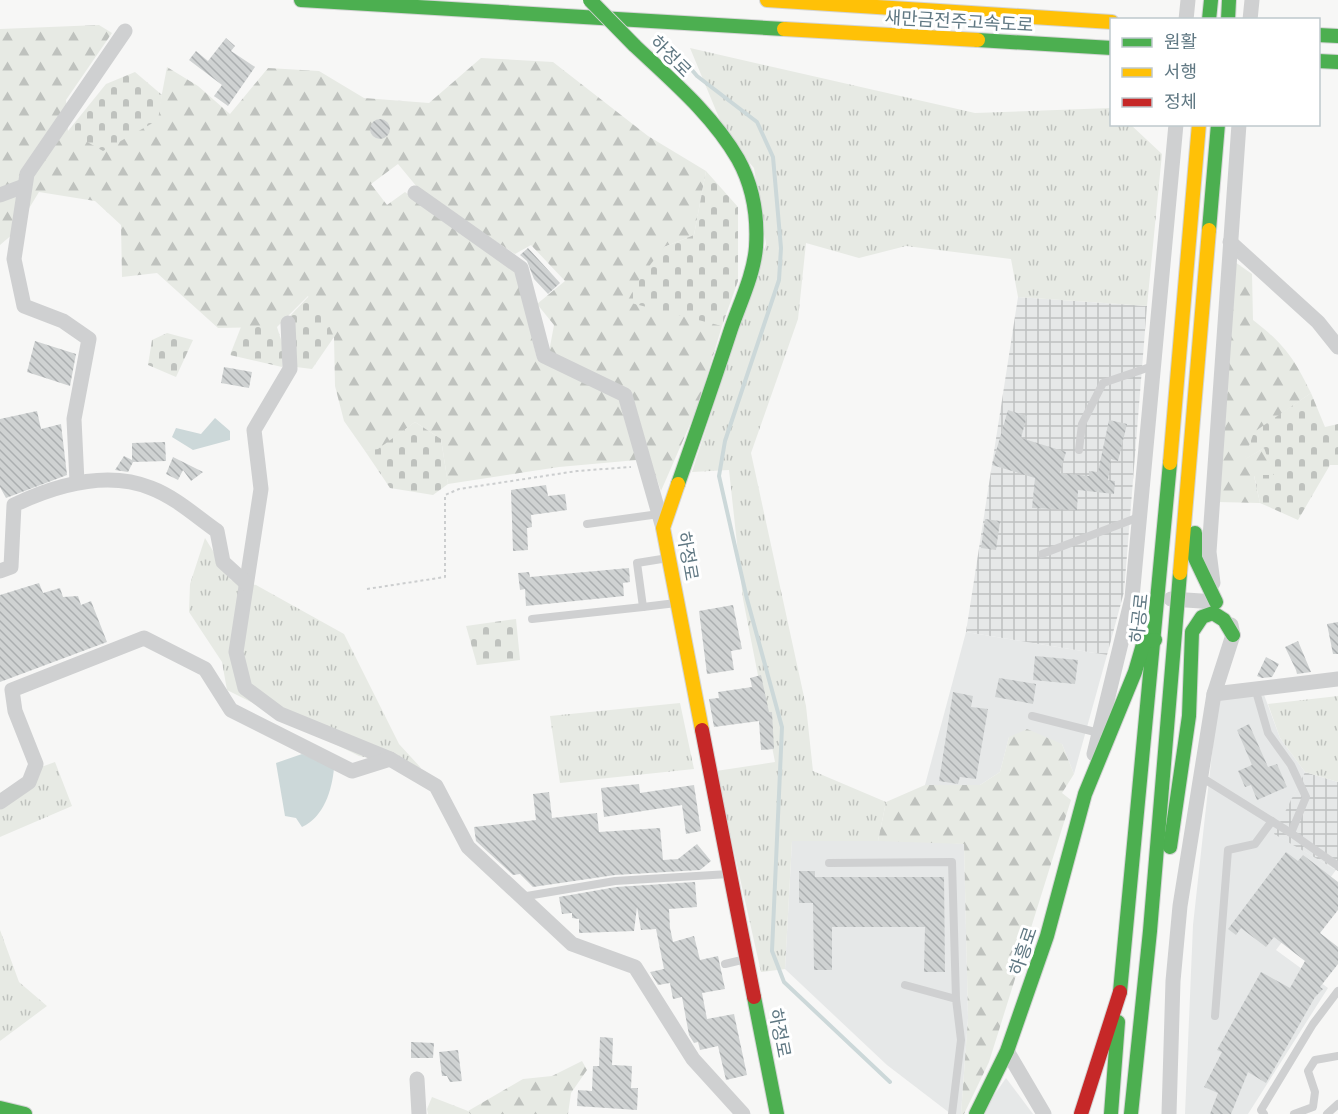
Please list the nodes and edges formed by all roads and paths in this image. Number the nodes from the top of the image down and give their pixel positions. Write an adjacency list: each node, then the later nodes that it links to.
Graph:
1 (301, 0): 16 (main road, 새만금전주고속도로)
2 (590, 0): 36 (main road, 하정로, bridge)
3 (767, 0): 12 (main road, 새만금전주고속도로)
4 (1188, 0): 8 (street)
5 (1211, 0): 9 (main road)
6 (1229, 0): 10 (main road)
7 (1252, 0): 11 (street)
8 (1186, 18)
9 (1209, 18)
10 (1228, 18)
11 (1250, 18)
12 (1110, 22)
13 (125, 31): 23 (street)
14 (1320, 34): 15 (main road)
15 (1338, 36)
16 (1110, 48)
17 (1320, 61): 18 (main road)
18 (1338, 62)
19 (1176, 126): 29 (street)
20 (1199, 126): 43 (main road, 하공로)
21 (1218, 126): 30 (main road, 하공로)
22 (1239, 126): 26 (street)
23 (24, 186): 25 (street); 33 (street)
24 (415, 193): 32 (street)
25 (0, 195)
26 (1230, 242): 28 (street); 45 (street)
27 (288, 323): 41 (street)
28 (1338, 347)
29 (1153, 366): 31 (lane); 35 (street)
30 (1194, 419): 44 (main road, 하공로); 45 (main road)
31 (1079, 450)
32 (646, 466): 36 (street); 42 (path)
33 (77, 482): 34 (street); 41 (street)
34 (7, 505): 40 (street)
35 (1139, 517): 38 (lane); 55 (street)
36 (661, 521): 37 (lane); 39 (main road, 하정로)
37 (588, 524)
38 (1042, 554)
39 (669, 558): 46 (main road, 하정로); 47 (lane)
40 (0, 571)
41 (246, 583): 56 (street)
42 (367, 589)
43 (1159, 599): 44 (street); 50 (main road, 하공로)
44 (1178, 599): 45 (street); 71 (main road, 하공로)
45 (1216, 602): 49 (street)
46 (678, 603): 47 (lane); 64 (main road, 하정로)
47 (643, 607): 48 (lane)
48 (532, 619)
49 (1233, 635): 53 (street); 71 (main road)
50 (1155, 640): 58 (main road, 하흥로); 70 (main road, 하공로)
51 (1338, 679): 52 (street)
52 (1255, 688): 53 (street); 61 (lane)
53 (1214, 694): 57 (street)
54 (1032, 716): 55 (lane)
55 (1099, 733): 58 (street)
56 (390, 759): 59 (street); 65 (street)
57 (1202, 777): 60 (lane); 89 (street)
58 (1084, 794): 74 (main road, 하흥로)
59 (0, 802)
60 (1272, 821): 61 (lane); 73 (lane)
61 (1291, 833): 63 (lane)
62 (829, 863): 72 (lane)
63 (1338, 866)
64 (731, 874): 65 (lane); 66 (main road, 하정로)
65 (521, 897): 81 (street)
66 (747, 959): 67 (lane); 82 (main road, 하정로)
67 (725, 964)
68 (904, 985): 72 (lane)
69 (1338, 991): 90 (lane)
70 (1120, 992): 86 (main road); 87 (main road, 하공로)
71 (1144, 993): 88 (main road, 하공로)
72 (956, 999): 83 (lane)
73 (1215, 1016)
74 (1007, 1051): 84 (main road, 하흥로); 85 (street)
75 (1338, 1056): 91 (lane)
76 (417, 1079): 80 (street)
77 (1338, 1104): 92 (lane)
78 (0, 1108): 79 (main road)
79 (25, 1114)
80 (419, 1114)
81 (743, 1114)
82 (777, 1114)
83 (952, 1114)
84 (976, 1114)
85 (1044, 1114)
86 (1081, 1114)
87 (1111, 1114)
88 (1131, 1114)
89 (1169, 1114)
90 (1264, 1114)
91 (1294, 1114)
92 (1328, 1114)

